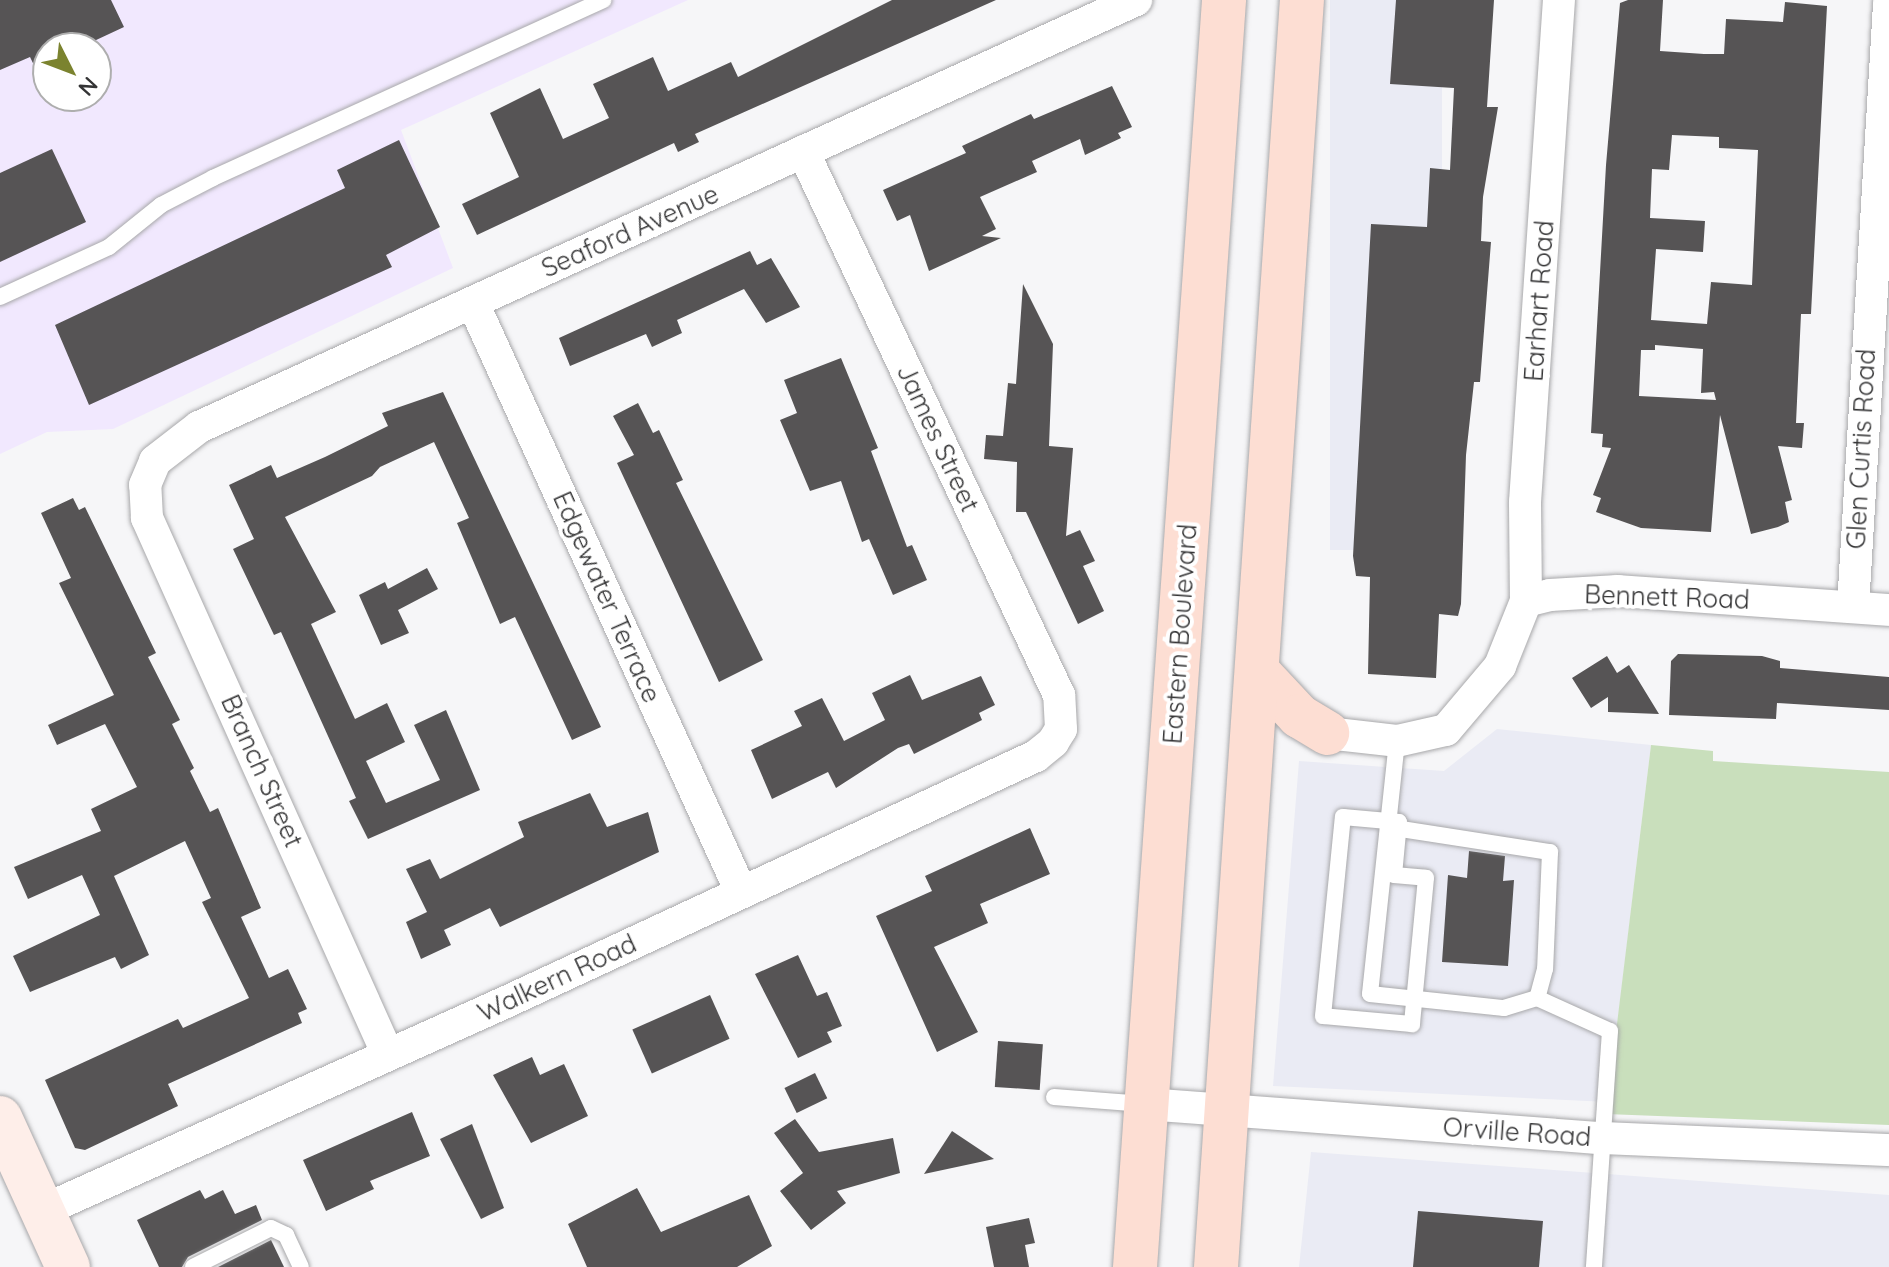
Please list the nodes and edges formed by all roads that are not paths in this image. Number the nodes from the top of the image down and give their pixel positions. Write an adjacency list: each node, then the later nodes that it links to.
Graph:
1 (603, 0): 8 (lane)
2 (1136, 0): 7 (street, Seaford Avenue)
3 (1224, 0): 25 (main road, Eastern Boulevard)
4 (1302, 0): 14 (main road)
5 (1559, 0): 11 (street, Earhart Road)
6 (1889, 4): 12 (street, Glen Curtis Road)
7 (803, 151): 9 (street, Seaford Avenue); 15 (street, James Street)
8 (0, 297)
9 (473, 303): 10 (street, Seaford Avenue); 20 (street, Edgewater Terrace)
10 (145, 485): 23 (street, Branch Street)
11 (1526, 601): 12 (street, Bennett Road); 17 (street)
12 (1853, 607): 13 (street, Bennett Road)
13 (1889, 610)
14 (1257, 671): 16 (main road); 18 (main road)
15 (1061, 729): 20 (street, Walkern Road)
16 (1327, 733): 17 (street); 18 (main road)
17 (1397, 741): 19 (lane)
18 (1251, 771): 26 (main road)
19 (1388, 827): 21 (lane); 22 (lane)
20 (741, 892): 23 (street, Walkern Road)
21 (1414, 998): 21 (lane); 22 (lane)
22 (1537, 998): 28 (lane)
23 (388, 1055): 30 (street, Walkern Road)
24 (1054, 1097): 25 (lane)
25 (1146, 1104): 26 (street, Orville Road); 34 (main road, Eastern Boulevard)
26 (1226, 1112): 28 (street, Orville Road); 35 (main road)
27 (0, 1118): 30 (street)
28 (1601, 1138): 29 (street, Orville Road); 36 (lane)
29 (1889, 1150)
30 (42, 1211): 31 (street)
31 (68, 1267)
32 (193, 1267): 33 (lane)
33 (301, 1267)
34 (1135, 1267)
35 (1216, 1267)
36 (1594, 1267)

